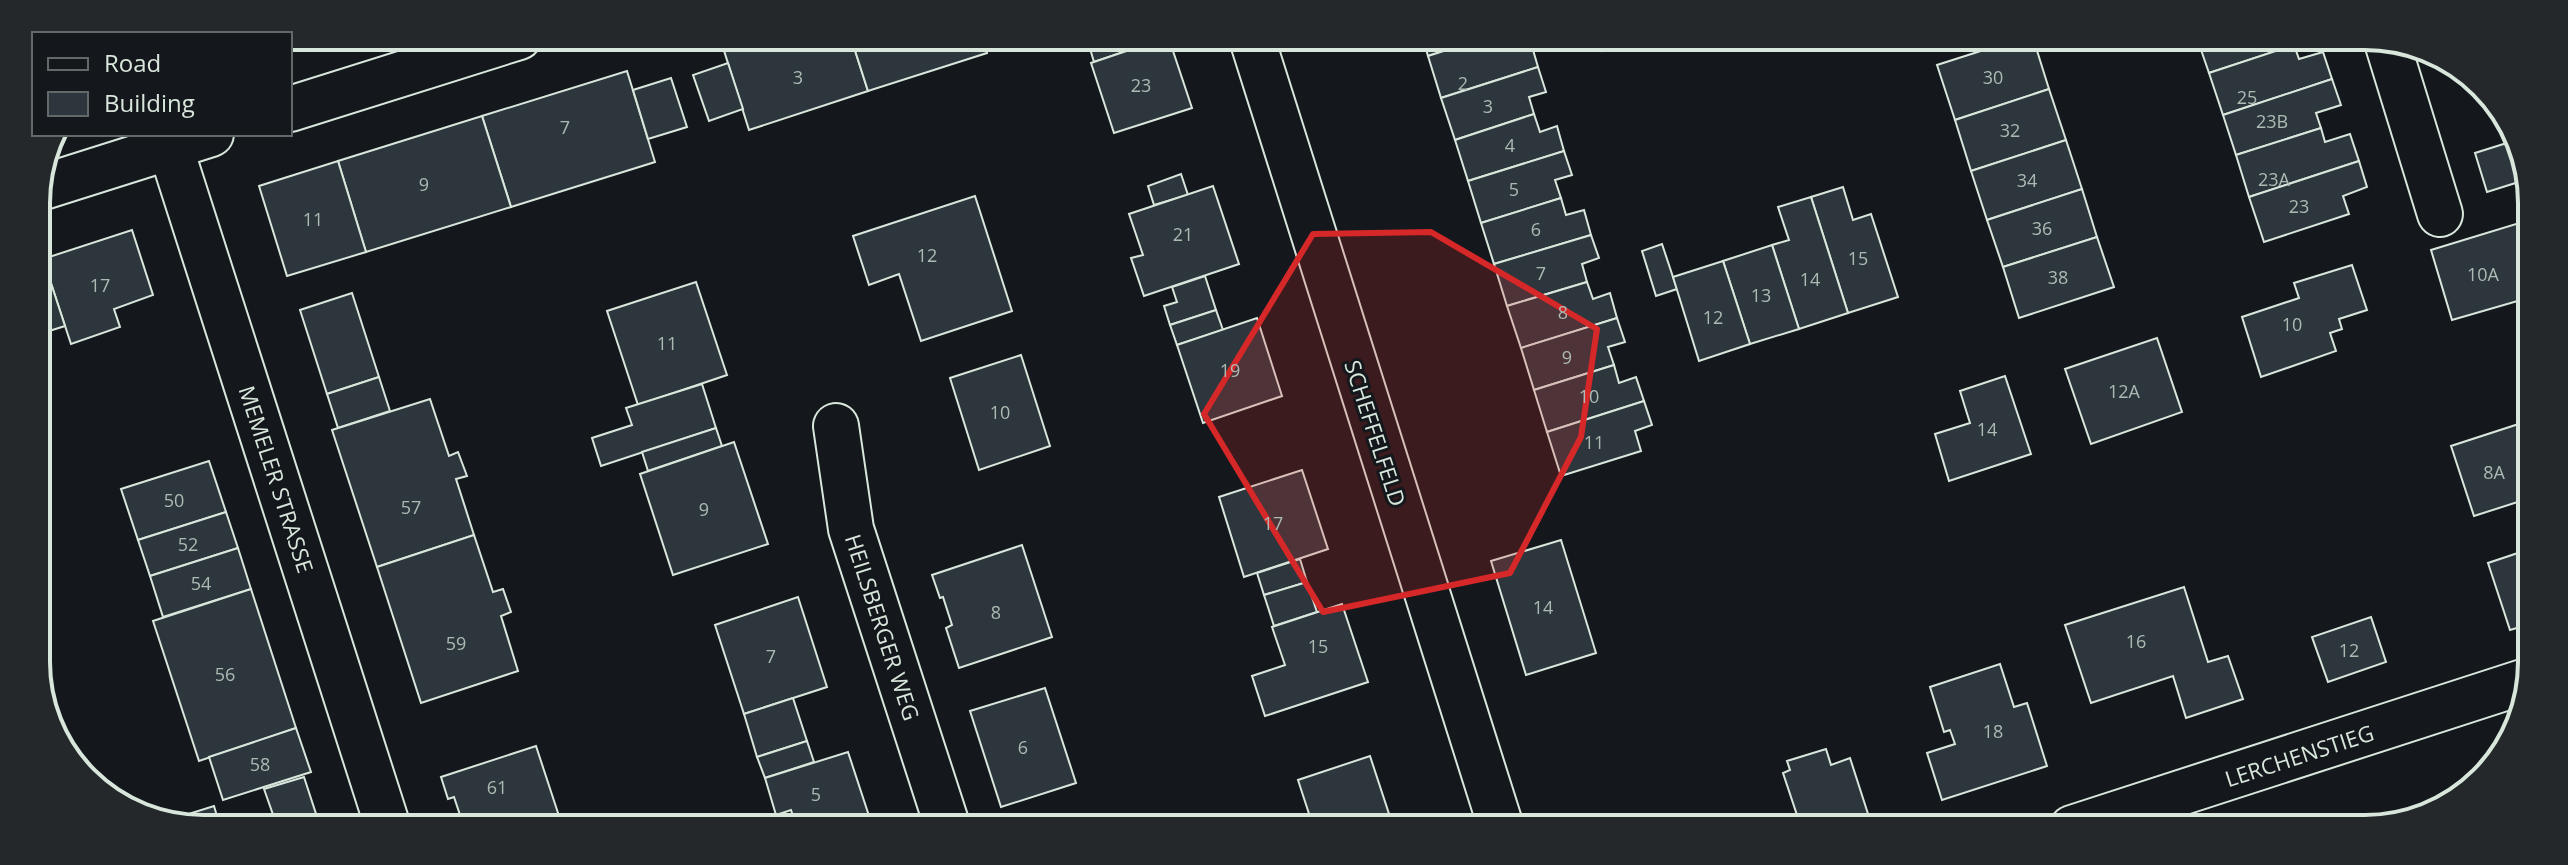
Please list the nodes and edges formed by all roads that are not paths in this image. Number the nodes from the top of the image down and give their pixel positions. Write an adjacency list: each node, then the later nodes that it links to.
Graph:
1 (478, 50): 4 (street)
2 (1255, 50): 12 (street, SCHEFFELFELD)
3 (2390, 52): 7 (street)
4 (292, 108)
5 (182, 138): 6 (street); 10 (street, MEMELER STRASSE)
6 (51, 184)
7 (2440, 214)
8 (836, 426): 11 (street, HEILSBERGER WEG)
9 (2517, 684): 13 (street, LERCHENSTIEG)
10 (384, 815)
11 (944, 815)
12 (1497, 815)
13 (2112, 815)

